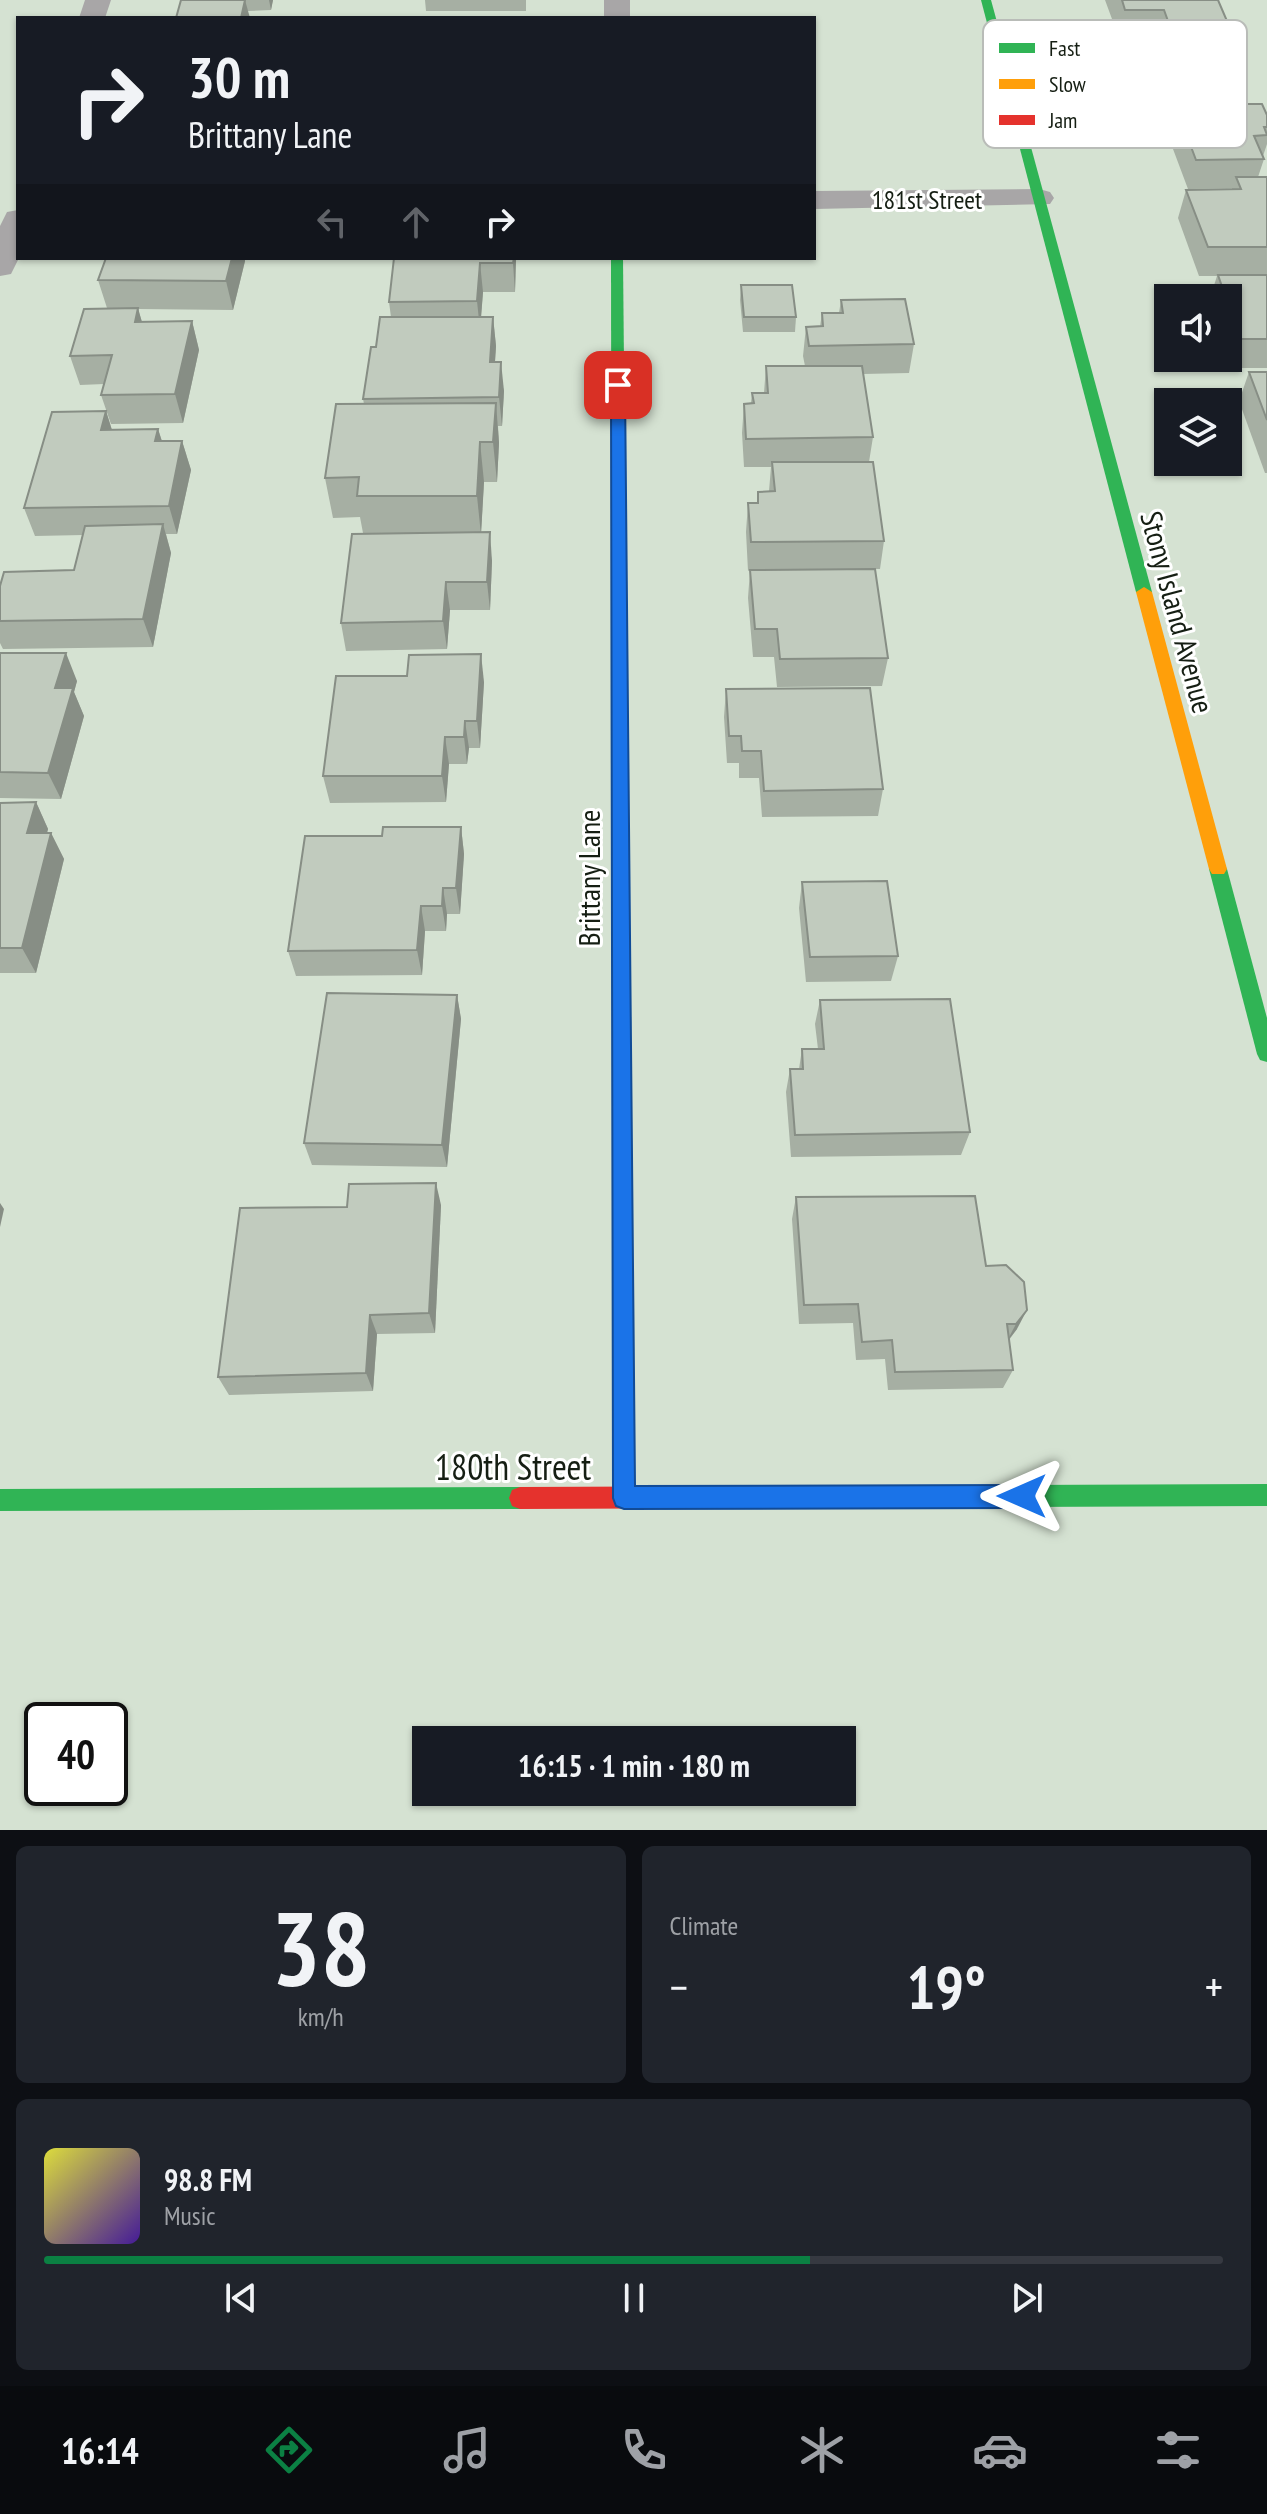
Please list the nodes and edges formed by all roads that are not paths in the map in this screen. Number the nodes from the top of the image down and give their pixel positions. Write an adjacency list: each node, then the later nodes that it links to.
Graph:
1 (986, 0): 2 (street, Stony Island Avenue)
2 (991, 20)
3 (1026, 148): 4 (street, Stony Island Avenue)
4 (1039, 198): 5 (street, 181st Street); 9 (street, Stony Island Avenue)
5 (816, 200)
6 (16, 224): 8 (street)
7 (617, 260): 11 (street, Brittany Lane)
8 (0, 267)
9 (1267, 1054)
10 (1267, 1495): 11 (street, 180th Street)
11 (624, 1498): 12 (street, 180th Street)
12 (0, 1500)

